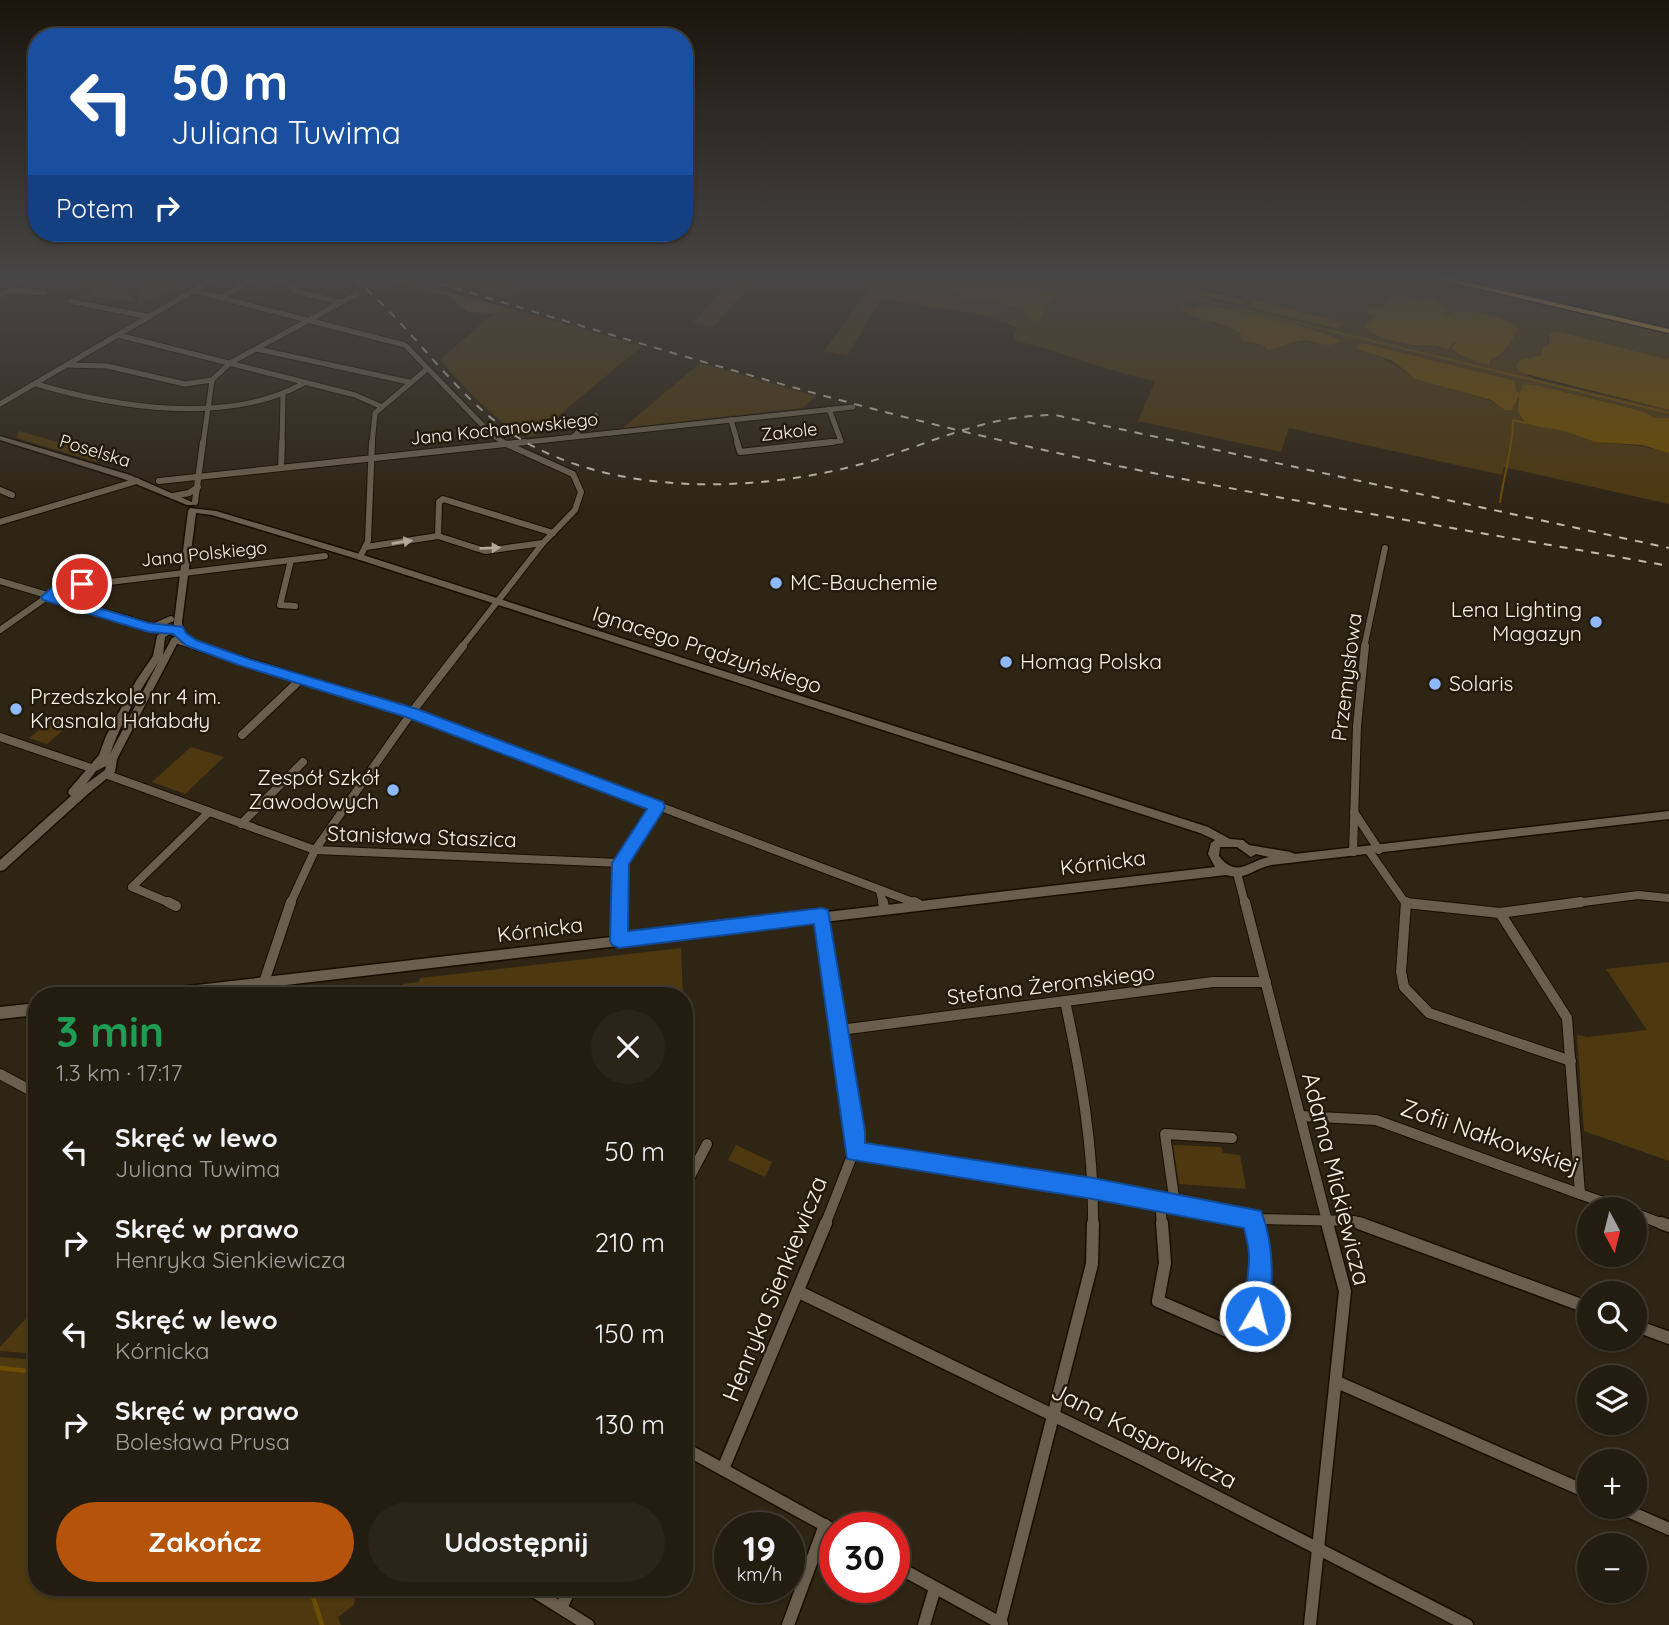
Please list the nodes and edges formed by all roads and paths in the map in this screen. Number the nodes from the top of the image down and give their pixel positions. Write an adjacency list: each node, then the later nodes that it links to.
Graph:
1 (85, 355): 7 (street)
2 (197, 355): 6 (street)
3 (246, 355): 6 (street)
4 (284, 355): 10 (street)
5 (414, 355): 8 (street)
6 (230, 363): 9 (street); 11 (street)
7 (68, 365): 9 (street); 12 (street)
8 (427, 369): 10 (street); 23 (street)
9 (212, 380): 17 (street)
10 (409, 382): 15 (street)
11 (304, 383): 13 (street); 15 (street)
12 (36, 384): 14 (street); 17 (street)
13 (283, 396): 17 (street); 25 (street)
14 (0, 404)
15 (380, 406): 24 (street)
16 (853, 407): 18 (street, Jana Kochanowskiego)
17 (207, 408): 26 (street)
18 (829, 409): 20 (street, Jana Kochanowskiego); 20 (street, Zakole)
19 (596, 415): 21 (street)
20 (731, 419): 21 (street, Jana Kochanowskiego)
21 (574, 436): 23 (street, Jana Kochanowskiego)
22 (0, 438): 27 (street, Poselska)
23 (504, 443): 24 (street, Jana Kochanowskiego); 36 (street)
24 (370, 457): 25 (street, Jana Kochanowskiego); 39 (street)
25 (281, 467): 26 (street, Jana Kochanowskiego)
26 (200, 476): 28 (street, Jana Kochanowskiego); 29 (street)
27 (137, 481): 32 (street, Poselska); 34 (street)
28 (159, 481)
29 (198, 487): 32 (street); 32 (street)
30 (0, 490): 31 (street)
31 (12, 495)
32 (188, 505): 33 (street, Ignacego Prądzyńskiego); 35 (street); 44 (street)
33 (214, 513): 35 (street); 42 (street, Ignacego Prądzyńskiego)
34 (0, 522)
35 (189, 522): 44 (street)
36 (553, 533): 37 (street); 38 (street)
37 (438, 536): 38 (street, one-way to 38); 39 (street, one-way to 37)
38 (543, 543): 47 (street)
39 (366, 547): 42 (street)
40 (1385, 548): 61 (street, Przemysłowa)
41 (325, 556): 43 (street, Jana Polskiego)
42 (360, 557): 47 (street, Ignacego Prądzyńskiego)
43 (291, 560): 44 (street, Jana Polskiego); 48 (street)
44 (180, 573): 46 (street, Jana Polskiego); 49 (street); 52 (street)
45 (0, 581): 46 (street)
46 (48, 597): 50 (street); 51 (street, Jana Polskiego)
47 (499, 603): 54 (street); 65 (street, Ignacego Prądzyńskiego)
48 (295, 606)
49 (171, 619): 50 (street); 52 (street)
50 (149, 627): 52 (street)
51 (0, 630)
52 (171, 636): 53 (street); 58 (street); 59 (street)
53 (301, 679): 54 (street); 55 (street)
54 (412, 713): 60 (street); 67 (street)
55 (242, 735)
56 (0, 737): 58 (street)
57 (303, 762): 64 (street)
58 (91, 770): 59 (street); 59 (street); 71 (street)
59 (106, 773): 62 (street, Stanisława Staszica); 74 (street)
60 (657, 807): 72 (street); 77 (street)
61 (1354, 812): 68 (street); 69 (street, Przemysłowa)
62 (209, 813): 64 (street, Stanisława Staszica); 81 (street)
63 (1669, 815): 68 (street)
64 (241, 824): 67 (street, Stanisława Staszica)
65 (1218, 849): 66 (street); 75 (street); 76 (street, Kórnicka)
66 (1249, 849): 70 (street); 73 (street)
67 (315, 850): 72 (street, Stanisława Staszica); 86 (street)
68 (1374, 850): 69 (street); 79 (street)
69 (1353, 852): 70 (street)
70 (1304, 858): 73 (street)
71 (0, 859)
72 (621, 863): 85 (street)
73 (1252, 866): 75 (street)
74 (0, 867)
75 (1232, 872): 76 (street, Kórnicka); 87 (street, Adama Mickiewicza)
76 (1189, 873): 80 (street, Kórnicka)
77 (880, 891): 80 (street); 82 (street)
78 (1669, 898): 83 (street)
79 (1406, 903): 83 (street); 93 (street)
80 (918, 904): 82 (street, Kórnicka)
81 (176, 906)
82 (884, 908): 84 (street, Kórnicka)
83 (1500, 913): 93 (street, Zofii Nałkowskiej)
84 (822, 915): 85 (street, Kórnicka); 92 (street, Henryka Sienkiewicza)
85 (619, 940): 86 (street, Kórnicka)
86 (264, 982): 88 (street, Kórnicka)
87 (1266, 982): 89 (street, Stefana Żeromskiego); 96 (street, Adama Mickiewicza)
88 (222, 987)
89 (1065, 1001): 92 (street, Stefana Żeromskiego); 101 (street)
90 (28, 1010): 91 (street)
91 (0, 1013)
92 (841, 1030): 99 (street, Henryka Sienkiewicza)
93 (1571, 1061): 102 (street, Zofii Nałkowskiej)
94 (0, 1074): 95 (street)
95 (28, 1089)
96 (1300, 1116): 102 (street, Zofii Nałkowskiej); 108 (street, Adama Mickiewicza)
97 (1232, 1138): 105 (street)
98 (708, 1144): 100 (street)
99 (854, 1152): 101 (street); 110 (street, Henryka Sienkiewicza)
100 (693, 1172)
101 (1093, 1189): 104 (street); 115 (street)
102 (1580, 1194): 103 (street)
103 (1589, 1197)
104 (1160, 1202): 105 (street); 107 (street)
105 (1175, 1204): 107 (street)
106 (1647, 1218): 109 (street)
107 (1254, 1219): 108 (street)
108 (1327, 1221): 111 (street); 114 (street, Adama Mickiewicza)
109 (1669, 1226)
110 (799, 1292): 115 (street, Jana Kasprowicza); 117 (street, Henryka Sienkiewicza)
111 (1577, 1304)
112 (1647, 1330): 113 (street)
113 (1669, 1338)
114 (1337, 1382): 118 (street); 122 (street, Adama Mickiewicza)
115 (1054, 1414): 122 (street, Jana Kasprowicza); 129 (street)
116 (693, 1453): 117 (street)
117 (723, 1469): 120 (street)
118 (1577, 1488)
119 (1646, 1519): 121 (street)
120 (819, 1522)
121 (1669, 1529)
122 (1318, 1547): 133 (street, Adama Mickiewicza); 134 (street, Jana Kasprowicza)
123 (819, 1553): 131 (street)
124 (910, 1574): 125 (street)
125 (935, 1588): 129 (street); 132 (street)
126 (542, 1596): 128 (street)
127 (567, 1596): 128 (street)
128 (561, 1608): 130 (street)
129 (1002, 1624)
130 (588, 1625)
131 (788, 1625)
132 (924, 1625)
133 (1310, 1625)
134 (1467, 1625)

